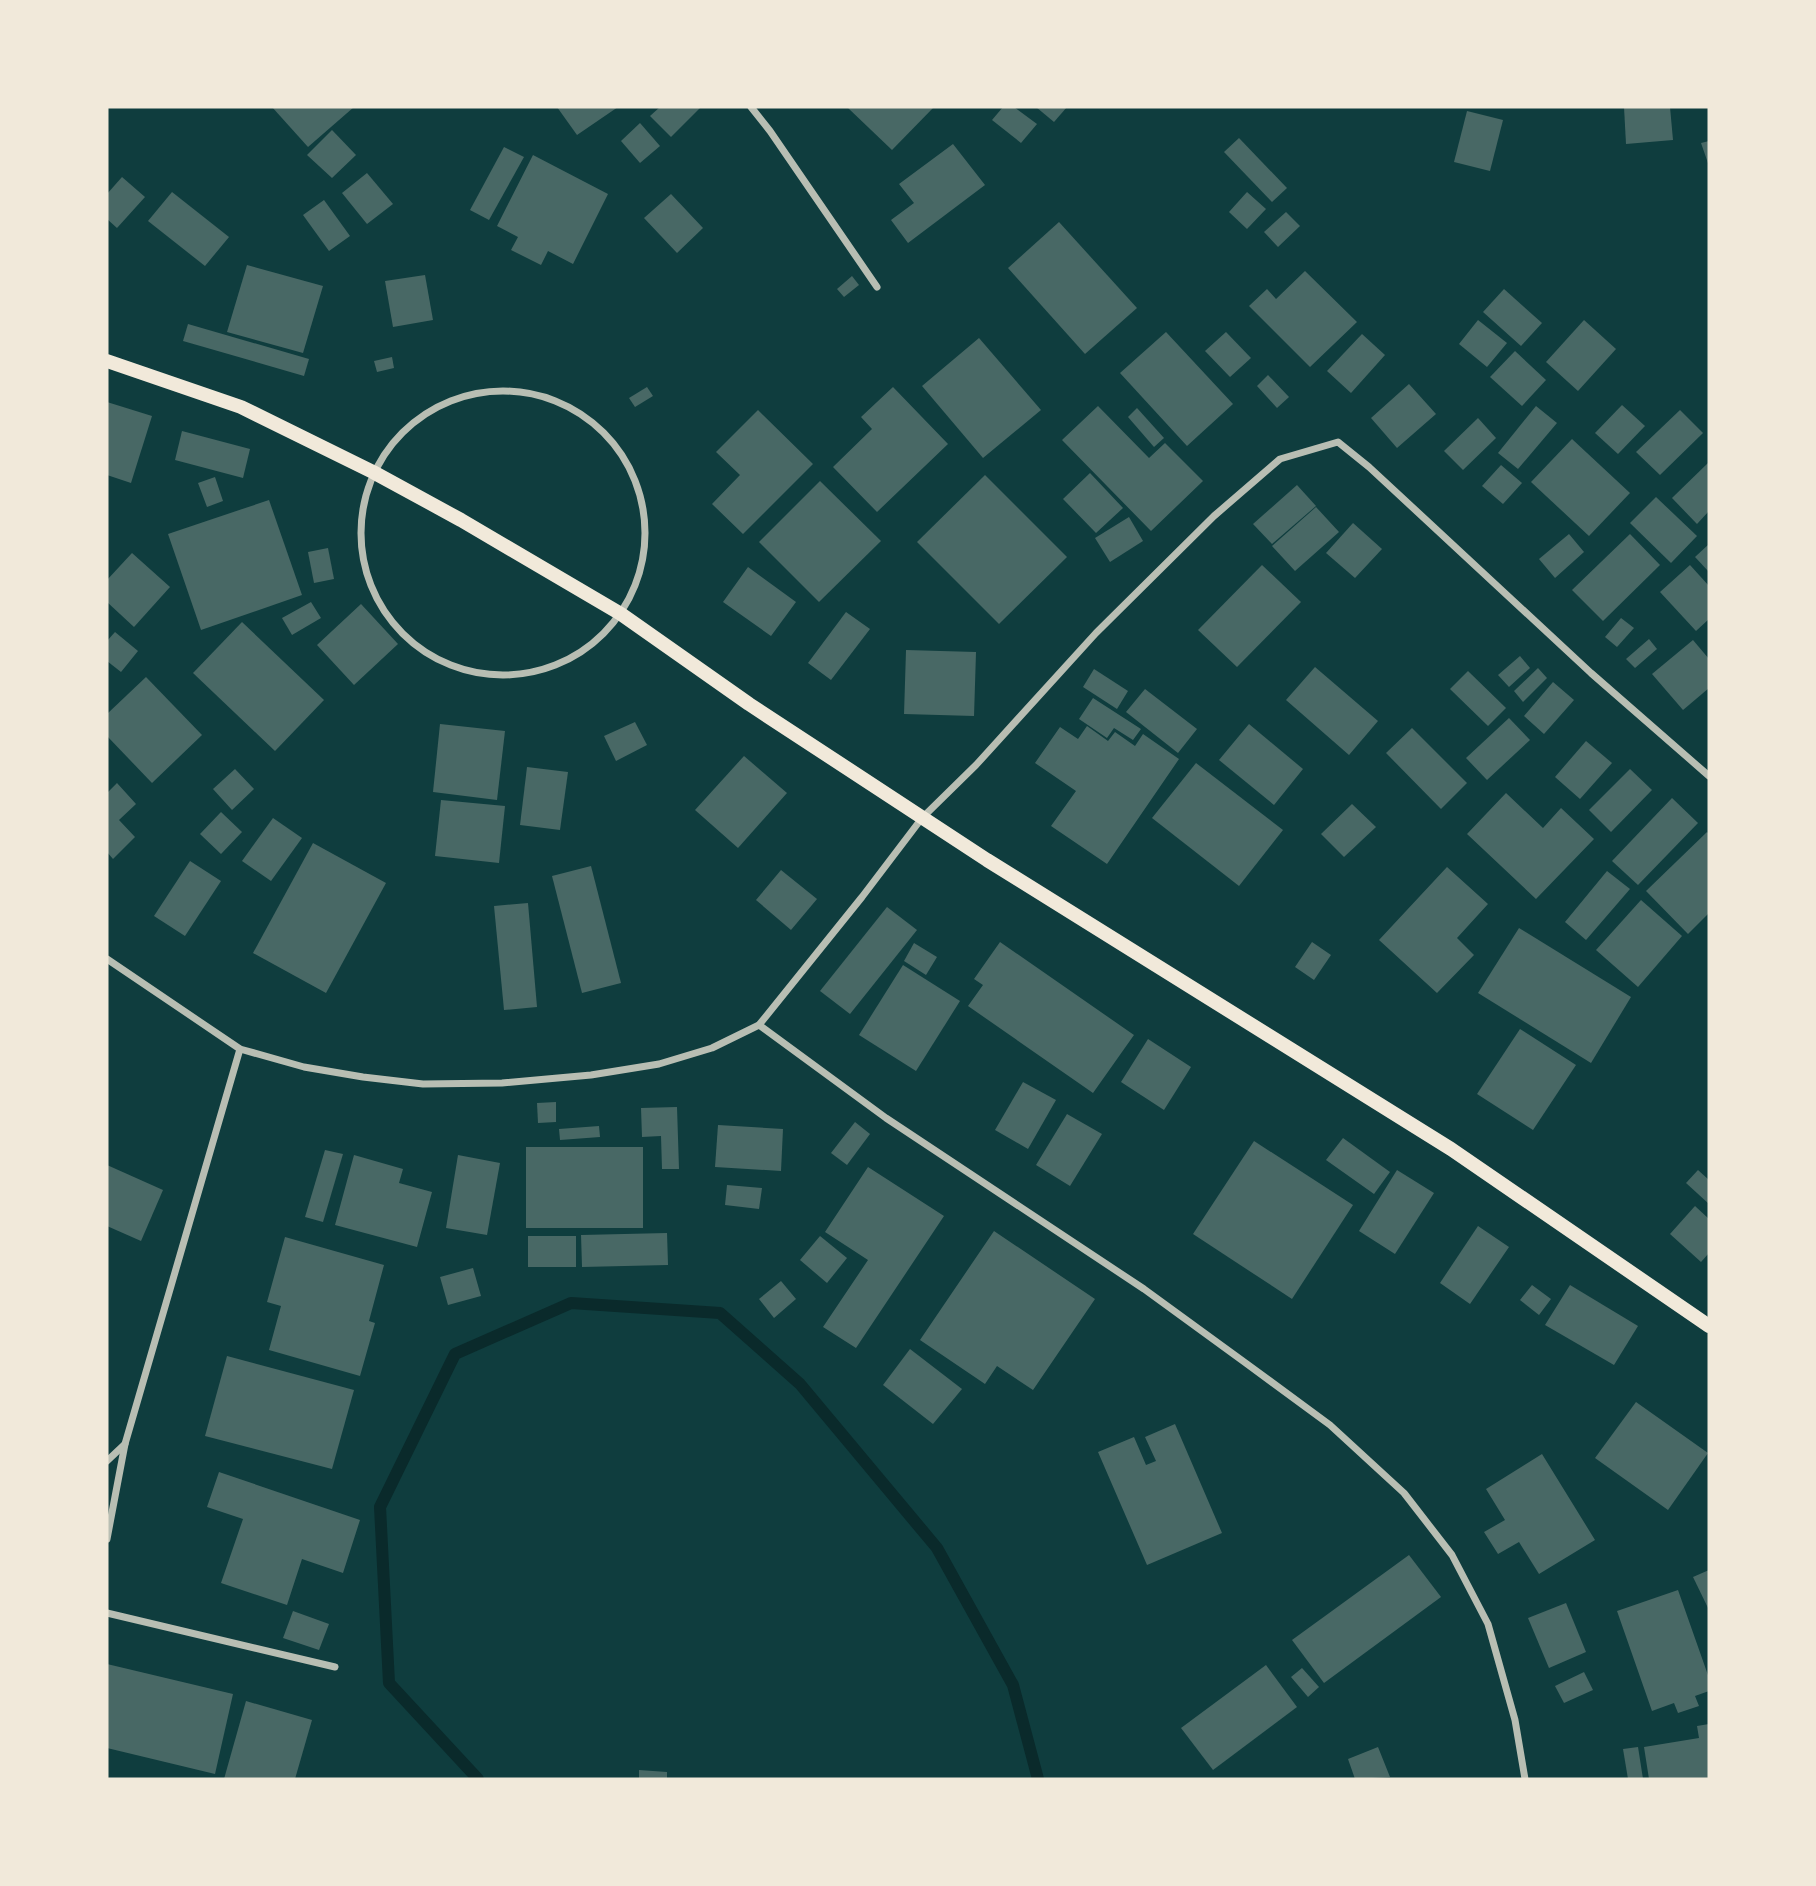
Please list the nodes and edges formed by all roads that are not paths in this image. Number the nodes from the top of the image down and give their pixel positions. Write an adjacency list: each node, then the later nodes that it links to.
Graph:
1 (751, 107): 2 (street)
2 (877, 287)
3 (107, 360): 4 (main road)
4 (373, 472): 5 (main road); 5 (street); 5 (street)
5 (621, 614): 7 (main road)
6 (1709, 776): 7 (street)
7 (922, 818): 9 (street); 11 (main road)
8 (107, 959): 10 (street)
9 (759, 1025): 10 (street); 17 (street)
10 (240, 1049): 12 (street)
11 (1709, 1326)
12 (125, 1444): 13 (street); 14 (street)
13 (107, 1461)
14 (107, 1539)
15 (107, 1613): 16 (street)
16 (335, 1667)
17 (1525, 1779)

